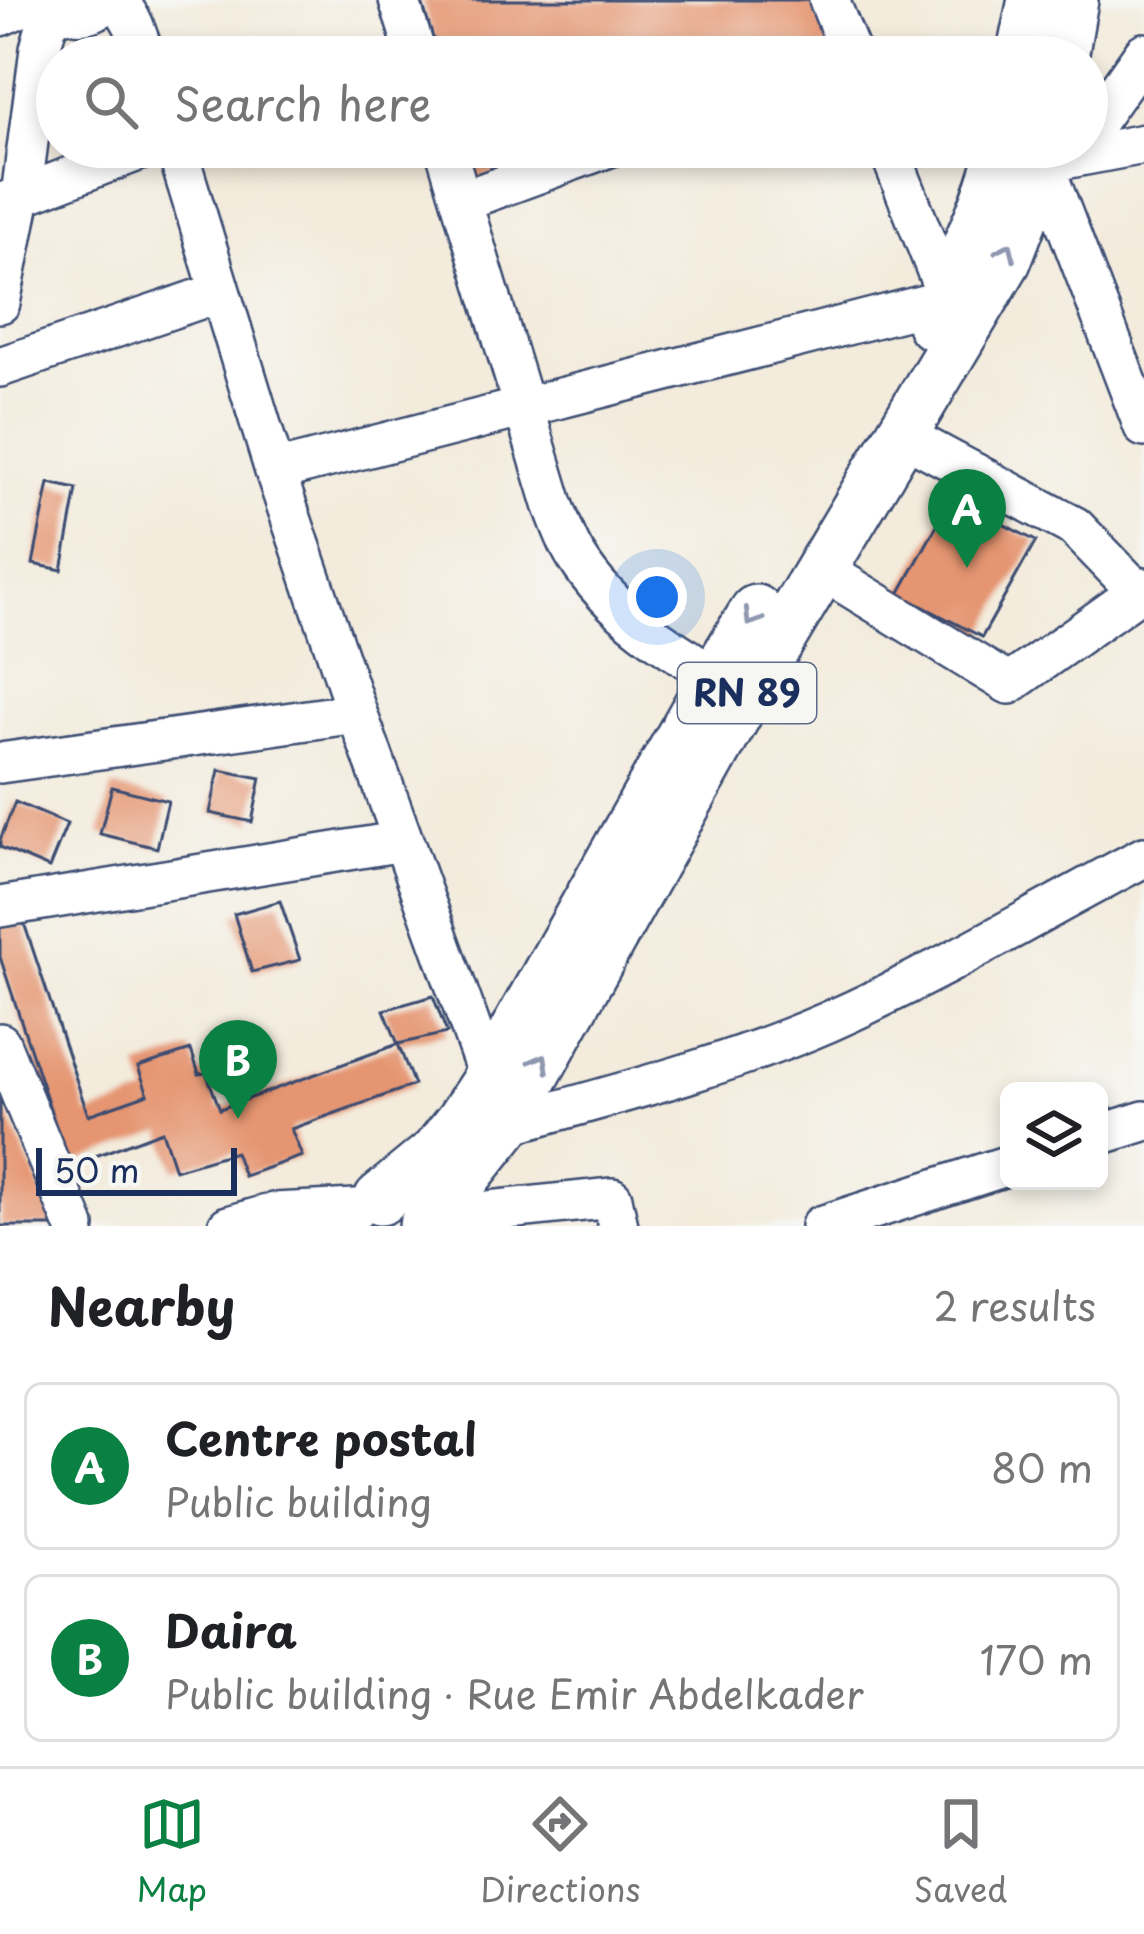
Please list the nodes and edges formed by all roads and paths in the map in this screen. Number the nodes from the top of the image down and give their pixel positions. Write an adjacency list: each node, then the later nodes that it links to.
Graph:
1 (109, 0): 7 (street)
2 (118, 0): 10 (street)
3 (400, 0): 11 (street)
4 (829, 0): 12 (street)
5 (1034, 0): 13 (main road)
6 (1072, 0): 14 (main road)
7 (47, 1): 8 (street); 9 (street)
8 (0, 16)
9 (42, 36)
10 (137, 36)
11 (407, 36)
12 (844, 36)
13 (1026, 36)
14 (1066, 36)
15 (1144, 53): 17 (street)
16 (36, 70): 28 (street)
17 (1108, 104)
18 (1144, 144): 19 (street)
19 (1108, 148)
20 (93, 168): 28 (street)
21 (182, 168): 30 (street)
22 (452, 168): 29 (street)
23 (552, 168): 29 (street)
24 (896, 168): 31 (street)
25 (1016, 168): 31 (main road, RN 89)
26 (1020, 168): 36 (main road, RN 89, one-way to 26)
27 (1026, 168): 35 (street)
28 (10, 200): 32 (street)
29 (462, 201): 34 (street)
30 (220, 292): 33 (street); 37 (street)
31 (948, 299): 34 (street); 40 (main road, RN 89, one-way to 40)
32 (0, 303)
33 (0, 367)
34 (526, 408): 37 (street); 40 (street)
35 (1144, 427)
36 (901, 434): 38 (main road, RN 89); 39 (street)
37 (275, 471): 41 (street)
38 (821, 569): 39 (street); 40 (main road, RN 89)
39 (1141, 590)
40 (731, 686): 47 (main road, RN 89)
41 (357, 712): 42 (street); 43 (street)
42 (0, 763)
43 (403, 841): 45 (street); 47 (street)
44 (1144, 857): 47 (street)
45 (0, 907)
46 (0, 1043): 52 (street)
47 (497, 1102): 51 (main road, RN 89)
48 (1144, 1120): 49 (street)
49 (1108, 1132)
50 (1000, 1168): 55 (street)
51 (392, 1217): 53 (street); 54 (street)
52 (75, 1226)
53 (228, 1226)
54 (618, 1226)
55 (820, 1226)

